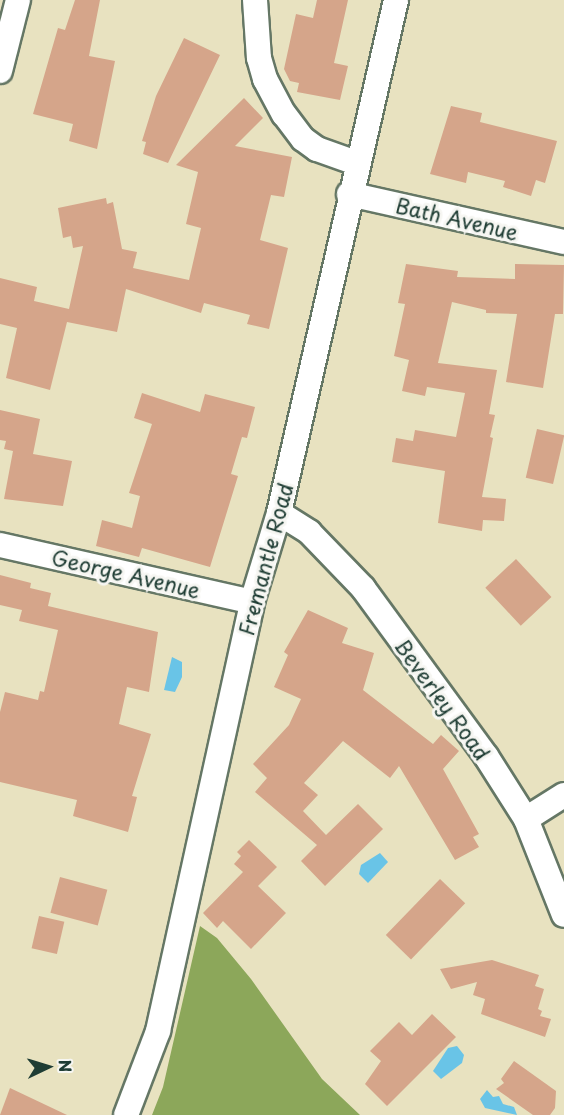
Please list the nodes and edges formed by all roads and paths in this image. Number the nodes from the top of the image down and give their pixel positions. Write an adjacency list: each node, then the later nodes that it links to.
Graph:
1 (18, 0): 4 (street)
2 (255, 0): 5 (street)
3 (396, 0): 5 (street, Fremantle Road)
4 (0, 71)
5 (356, 164): 6 (street, Fremantle Road)
6 (349, 194): 7 (street, Bath Avenue); 8 (street, Fremantle Road)
7 (564, 242)
8 (279, 513): 10 (street, Fremantle Road); 12 (street, Beverley Road)
9 (0, 545): 10 (street, George Avenue)
10 (252, 602): 14 (street, Fremantle Road)
11 (564, 795): 12 (street)
12 (526, 819): 13 (street, Beverley Road)
13 (564, 915)
14 (126, 1115)

